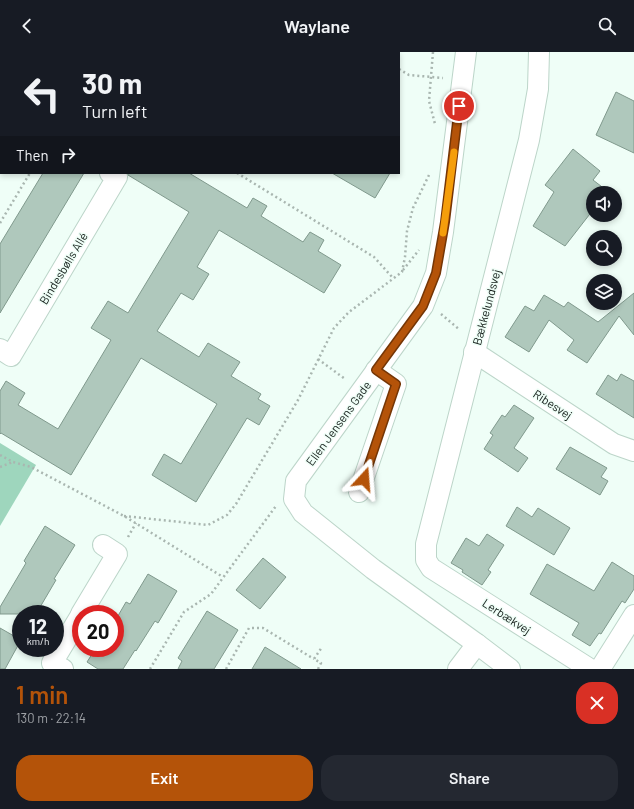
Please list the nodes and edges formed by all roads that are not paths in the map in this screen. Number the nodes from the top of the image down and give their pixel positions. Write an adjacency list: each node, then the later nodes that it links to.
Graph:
1 (466, 52): 6 (street, Ellen Jensens Gade)
2 (540, 52): 5 (street, Bækkelundsvej)
3 (112, 174): 4 (street, Bindesbølls Allé)
4 (0, 349)
5 (475, 349): 7 (street, Ribesvej); 10 (street, Bækkelundsvej)
6 (376, 370): 8 (street); 14 (street, Ellen Jensens Gade)
7 (634, 451)
8 (359, 492)
9 (102, 545): 11 (street)
10 (426, 560): 18 (street, Lerbækvej)
11 (86, 605)
12 (634, 615): 19 (street)
13 (72, 632): 15 (street)
14 (477, 644): 16 (street); 17 (street)
15 (54, 667)
16 (458, 669)
17 (510, 669)
18 (590, 669)
19 (600, 669)

